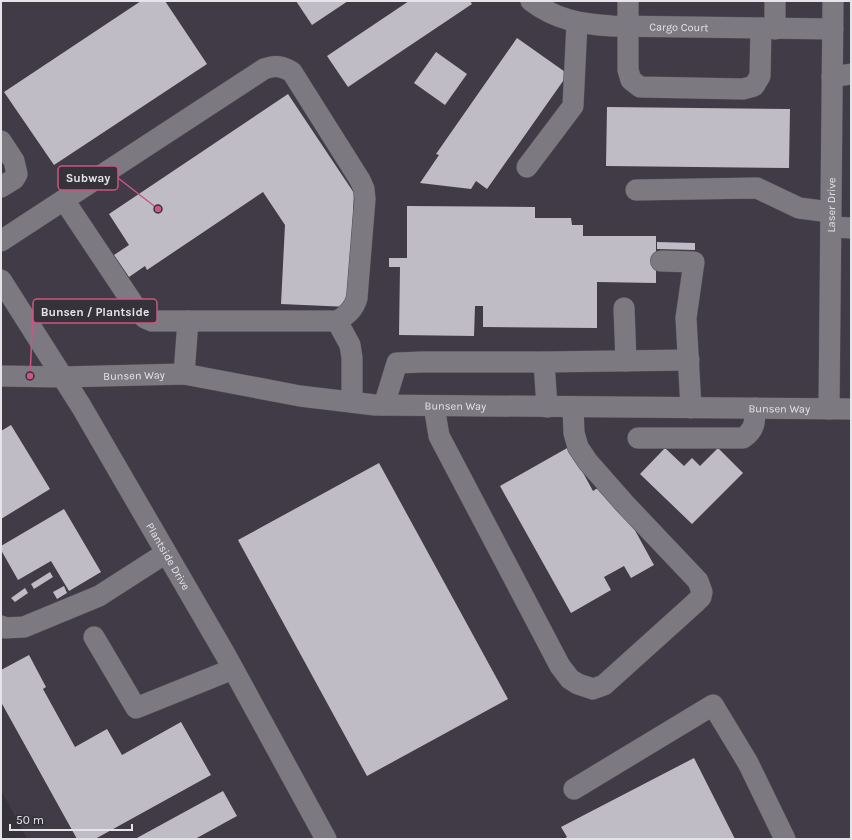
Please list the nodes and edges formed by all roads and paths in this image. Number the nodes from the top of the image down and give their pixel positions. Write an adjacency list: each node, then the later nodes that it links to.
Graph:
1 (530, 1): 5 (street, Cargo Court)
2 (628, 1): 6 (street)
3 (775, 1): 7 (street)
4 (833, 1): 8 (street, Laser Drive)
5 (577, 23): 6 (street, Cargo Court); 11 (street)
6 (628, 27): 7 (street, Cargo Court); 7 (street)
7 (768, 29): 8 (street, Cargo Court)
8 (833, 29): 9 (street, Laser Drive)
9 (842, 76): 15 (street, Laser Drive)
10 (1, 141): 12 (street)
11 (527, 167)
12 (1, 187)
13 (636, 190): 15 (street)
14 (64, 200): 17 (street); 21 (street); 22 (street)
15 (830, 219): 16 (street); 36 (street, Laser Drive)
16 (851, 228)
17 (1, 242)
18 (661, 261): 23 (street)
19 (1, 280): 28 (street, Plantside Drive)
20 (624, 308): 24 (street)
21 (188, 321): 22 (street); 26 (street)
22 (337, 321): 29 (street)
23 (689, 360): 24 (street); 34 (street)
24 (626, 361): 25 (street)
25 (544, 362): 30 (street); 32 (street)
26 (184, 374): 28 (street, Bunsen Way); 29 (street, Bunsen Way)
27 (1, 376): 28 (street, Bunsen Way)
28 (62, 377): 39 (street, Plantside Drive)
29 (352, 402): 30 (street, Bunsen Way)
30 (384, 405): 31 (street, Bunsen Way)
31 (434, 406): 32 (street, Bunsen Way); 33 (street)
32 (547, 406): 33 (street, Bunsen Way)
33 (573, 407): 34 (street, Bunsen Way)
34 (692, 408): 35 (street, Bunsen Way)
35 (755, 408): 36 (street, Bunsen Way); 38 (street)
36 (829, 409): 37 (street, Bunsen Way)
37 (851, 409)
38 (638, 438)
39 (166, 553): 40 (street); 42 (street, Plantside Drive)
40 (1, 626)
41 (94, 637): 42 (street)
42 (233, 669): 44 (street, Plantside Drive)
43 (574, 789): 45 (street)
44 (326, 839)
45 (785, 839)

